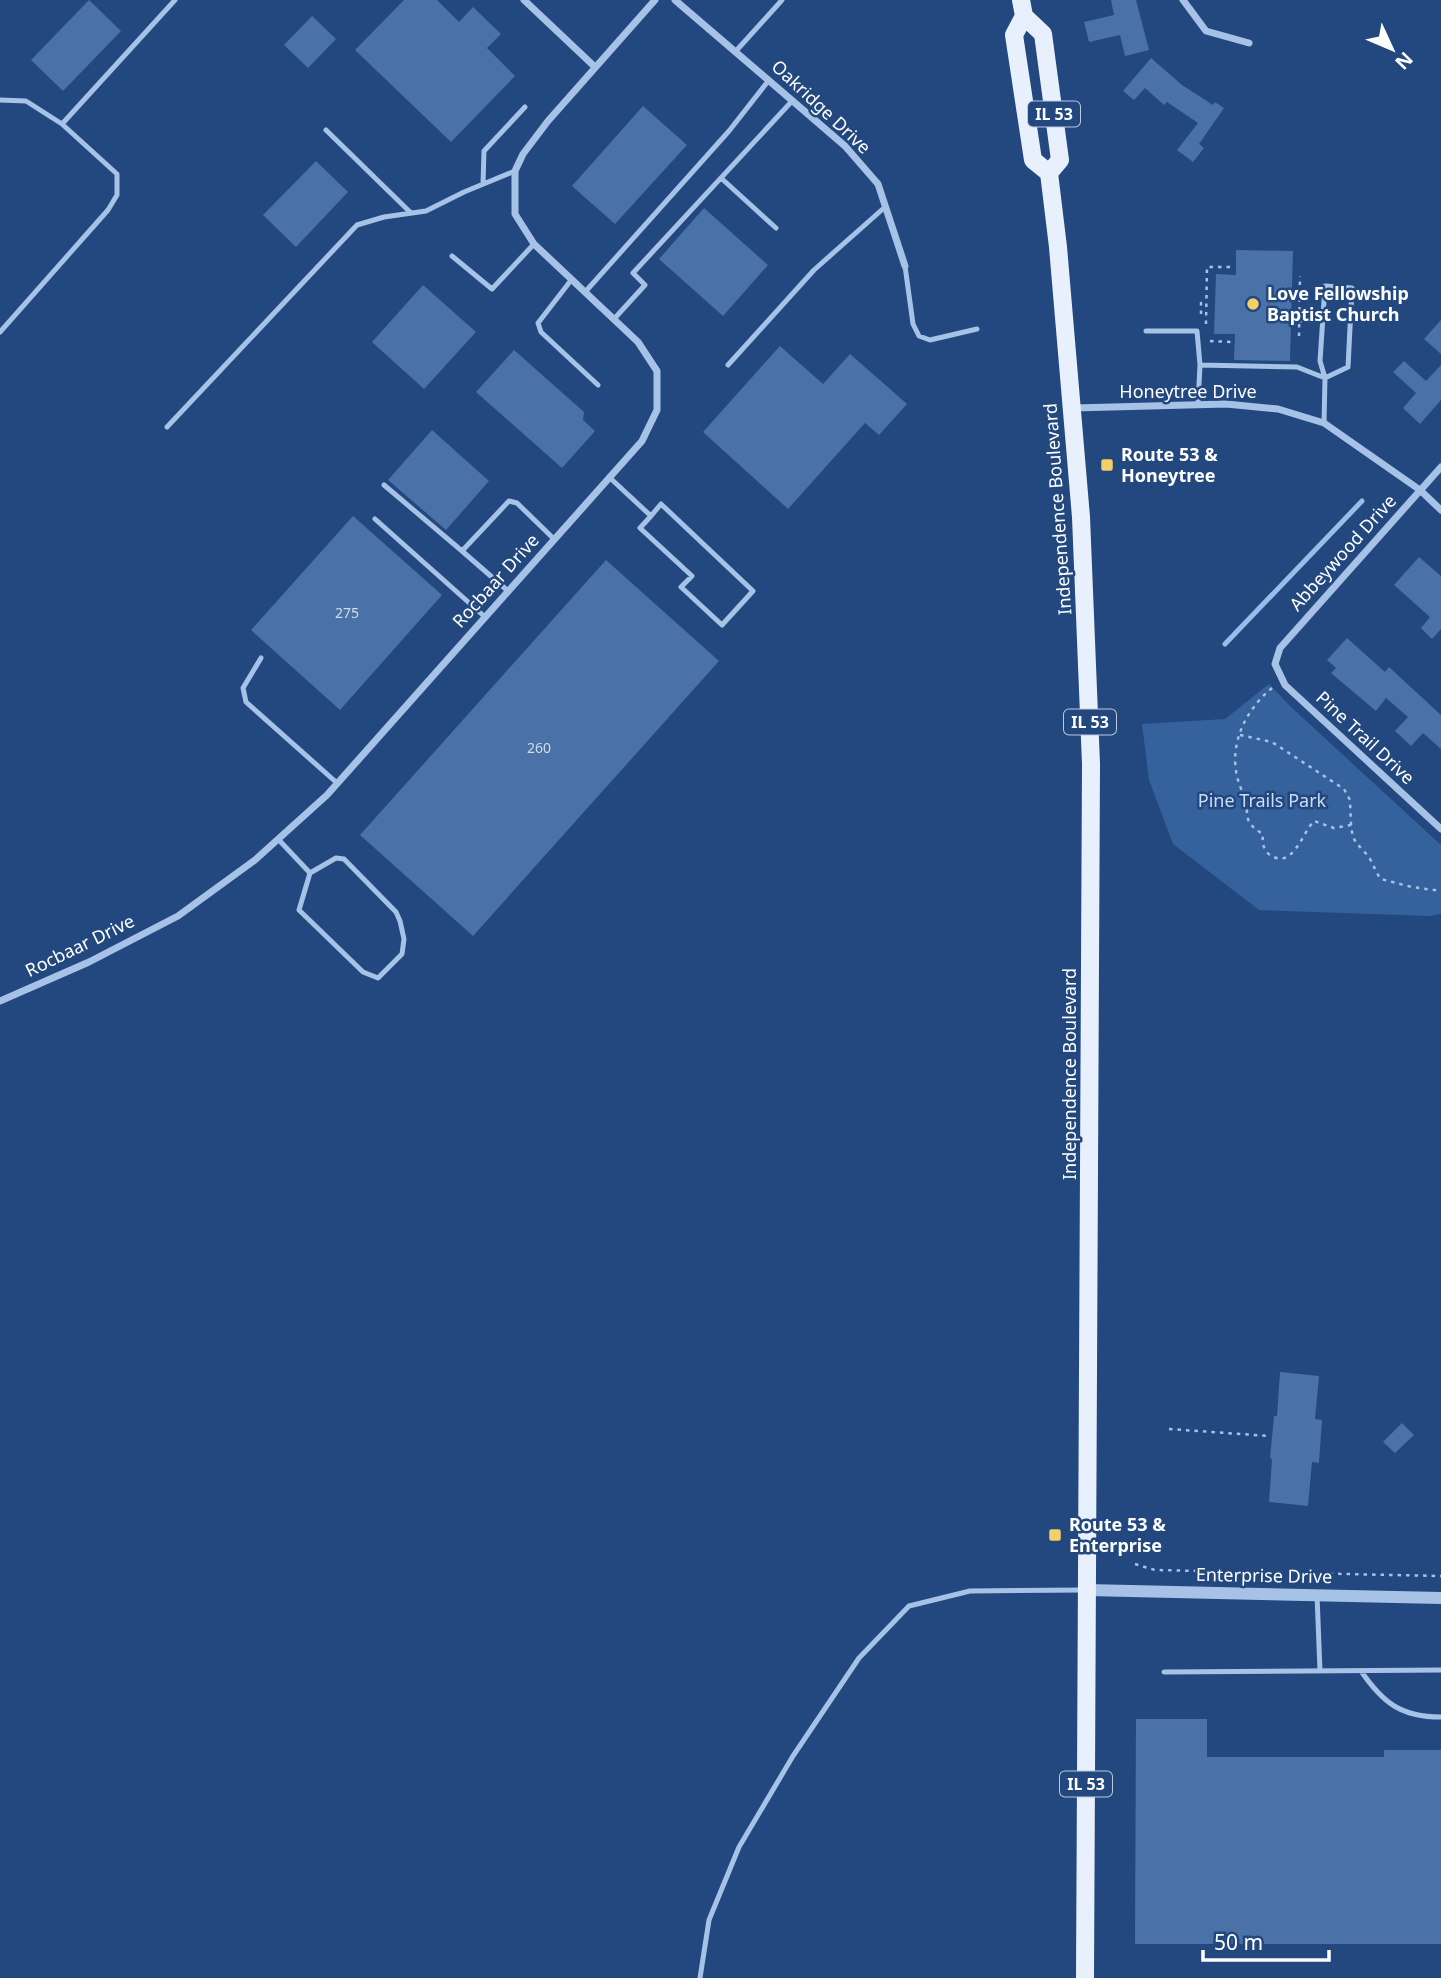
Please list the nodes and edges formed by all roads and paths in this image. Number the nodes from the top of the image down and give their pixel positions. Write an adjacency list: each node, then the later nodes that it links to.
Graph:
1 (175, 0): 15 (lane)
2 (524, 0): 10 (street)
3 (655, 0): 10 (street)
4 (675, 0): 9 (street, Oakridge Drive)
5 (782, 0): 9 (lane)
6 (1183, 0): 8 (street)
7 (1023, 8): 18 (main road, Independence Boulevard / IL 53); 18 (main road, Independence Boulevard / IL 53)
8 (1249, 43)
9 (736, 51): 11 (street, Oakridge Drive)
10 (596, 66): 17 (street)
11 (769, 80): 13 (street, Oakridge Drive); 30 (lane)
12 (0, 100): 15 (lane)
13 (793, 100): 19 (lane); 21 (street, Oakridge Drive)
14 (524, 107): 20 (lane)
15 (62, 124): 39 (lane)
16 (326, 130): 22 (lane)
17 (515, 171): 20 (lane); 24 (street, Rocbaar Drive)
18 (1049, 173): 48 (main road, Independence Boulevard / IL 53)
19 (721, 177): 23 (lane); 33 (lane)
20 (483, 184): 22 (lane)
21 (885, 208): 26 (street, Oakridge Drive); 43 (lane)
22 (411, 213): 50 (lane)
23 (776, 228)
24 (534, 244): 25 (lane); 29 (street, Rocbaar Drive)
25 (452, 256)
26 (905, 266): 37 (lane)
27 (1230, 267): 31 (path)
28 (1300, 276): 34 (path)
29 (572, 279): 30 (street, Rocbaar Drive); 46 (lane)
30 (586, 292): 33 (street, Rocbaar Drive)
31 (1206, 304): 32 (path); 36 (path)
32 (1201, 314)
33 (614, 319): 52 (street, Rocbaar Drive)
34 (1299, 321): 35 (path); 40 (path)
35 (1315, 322)
36 (1206, 328)
37 (978, 329)
38 (1146, 331): 44 (lane)
39 (0, 332)
40 (1299, 336)
41 (1205, 341): 42 (path)
42 (1231, 342)
43 (728, 365)
44 (1200, 365): 45 (lane); 47 (lane)
45 (1325, 378): 45 (lane); 49 (lane)
46 (597, 385)
47 (1198, 404): 48 (street, Honeytree Drive); 49 (street, Honeytree Drive)
48 (1072, 408): 77 (main road, Independence Boulevard / IL 53)
49 (1324, 424): 54 (street, Honeytree Drive)
50 (167, 427)
51 (1441, 467): 54 (street, Abbeywood Drive)
52 (609, 477): 56 (lane); 58 (street, Rocbaar Drive)
53 (384, 485): 59 (lane)
54 (1420, 490): 55 (street, Honeytree Drive); 63 (street, Abbeywood Drive)
55 (1441, 510)
56 (651, 516): 56 (lane)
57 (375, 519): 61 (lane)
58 (554, 539): 59 (lane); 60 (street, Rocbaar Drive)
59 (462, 551): 60 (lane)
60 (508, 591): 61 (street, Rocbaar Drive)
61 (485, 617): 66 (street, Rocbaar Drive)
62 (261, 658): 66 (lane)
63 (1275, 664): 68 (street, Pine Trail Drive)
64 (1272, 688): 65 (path)
65 (1240, 735): 67 (path); 67 (path)
66 (337, 783): 69 (street, Rocbaar Drive)
67 (1351, 825): 71 (path)
68 (1441, 830)
69 (278, 839): 70 (lane); 72 (street, Rocbaar Drive)
70 (310, 873): 70 (lane)
71 (1441, 891)
72 (0, 1001)
73 (1169, 1429): 74 (path)
74 (1269, 1436)
75 (1135, 1564): 76 (path)
76 (1441, 1576)
77 (1087, 1590): 78 (street, Enterprise Drive); 85 (lane); 86 (main road, Independence Boulevard / IL 53)
78 (1317, 1595): 79 (street, Enterprise Drive); 80 (lane)
79 (1441, 1598)
80 (1320, 1671): 81 (lane); 83 (lane)
81 (1362, 1671): 82 (lane); 84 (lane)
82 (1441, 1671)
83 (1164, 1672)
84 (1441, 1717)
85 (699, 1978)
86 (1085, 1978)

